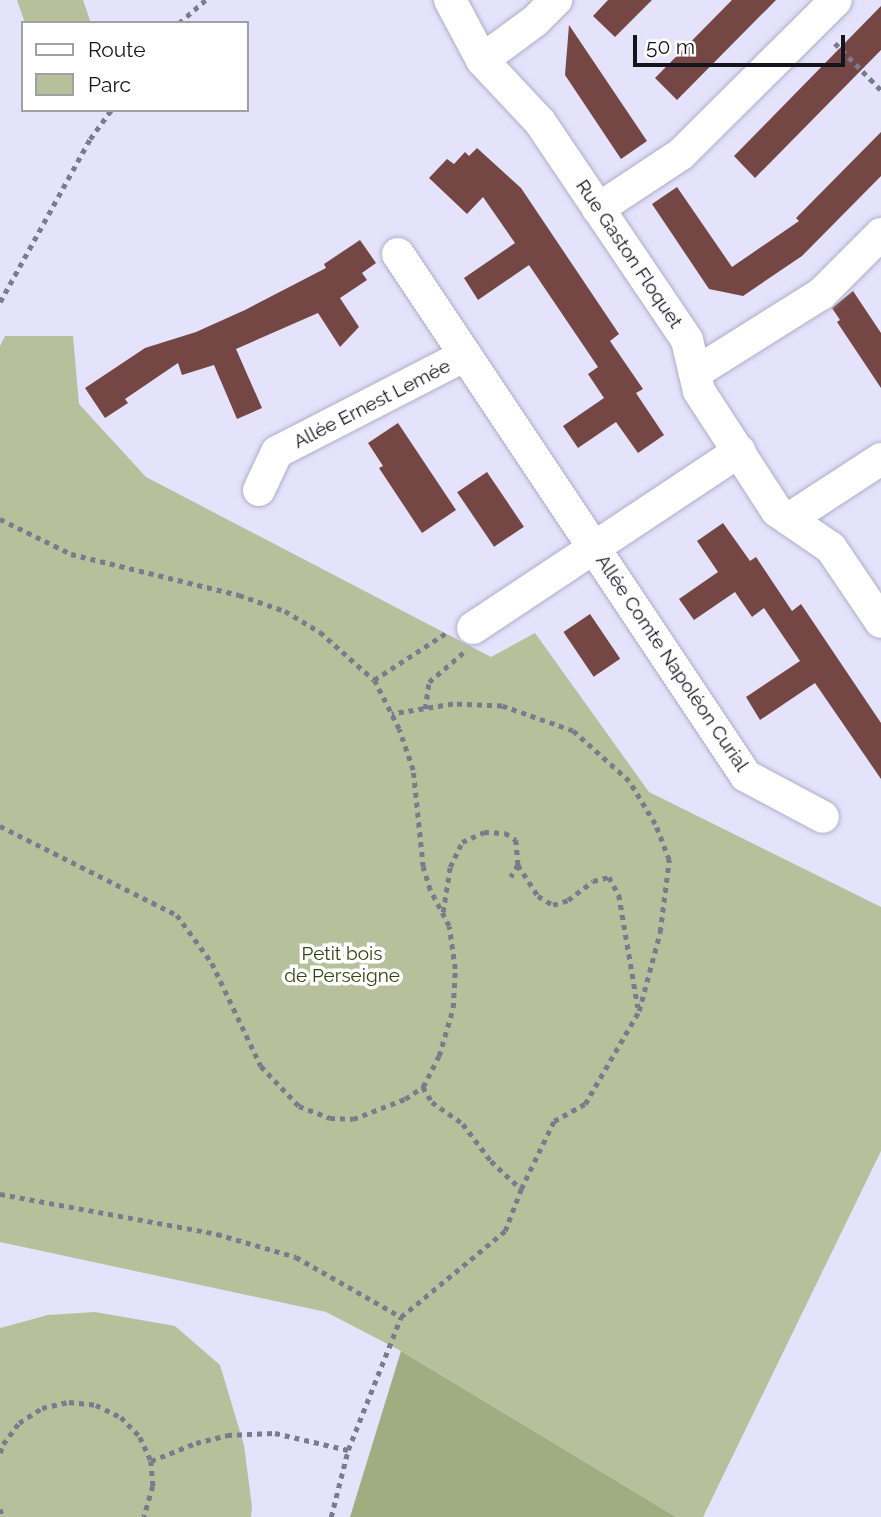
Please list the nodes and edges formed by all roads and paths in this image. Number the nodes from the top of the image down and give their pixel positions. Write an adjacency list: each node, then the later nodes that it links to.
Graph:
1 (205, 0): 5 (path)
2 (450, 0): 6 (street, Rue Gaston Floquet)
3 (556, 0): 6 (street)
4 (825, 11): 7 (path); 9 (street)
5 (181, 21)
6 (482, 60): 9 (street, Rue Gaston Floquet)
7 (881, 90)
8 (110, 112): 12 (path)
9 (598, 209): 14 (street, Rue Gaston Floquet)
10 (881, 234): 14 (street)
11 (398, 254): 13 (street, Allée Ernest Lemée)
12 (0, 302)
13 (466, 355): 17 (street, Allée Ernest Lemée); 20 (street, Allée Ernest Lemée)
14 (695, 373): 15 (street, Rue Gaston Floquet)
15 (739, 451): 19 (street, Rue Gaston Floquet); 20 (street)
16 (881, 459): 19 (street)
17 (259, 489)
18 (0, 519): 23 (path)
19 (789, 519): 21 (street, Rue Gaston Floquet)
20 (595, 549): 22 (street); 26 (street, Allée Comte Napoléon Curial)
21 (881, 622)
22 (466, 634): 23 (path); 24 (path)
23 (374, 680): 25 (path)
24 (425, 709): 25 (path); 31 (path)
25 (392, 714): 30 (path)
26 (823, 817)
27 (0, 826): 32 (path)
28 (518, 865): 29 (path); 30 (path); 31 (path)
29 (511, 877)
30 (443, 913): 32 (path)
31 (639, 1011): 33 (path)
32 (423, 1087): 33 (path)
33 (520, 1189): 35 (path)
34 (0, 1194): 35 (path)
35 (401, 1317): 36 (path)
36 (348, 1450): 38 (path); 42 (path)
37 (0, 1453): 38 (path)
38 (151, 1461): 41 (path)
39 (0, 1509): 40 (path)
40 (3, 1517)
41 (144, 1517)
42 (331, 1517)

